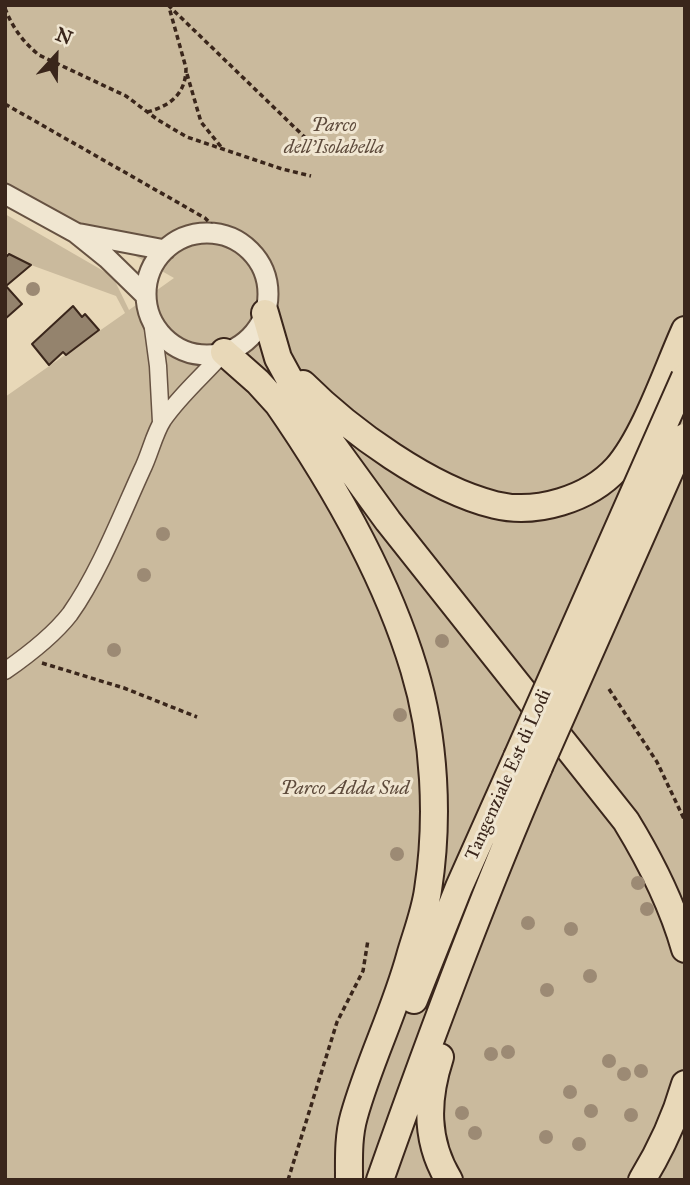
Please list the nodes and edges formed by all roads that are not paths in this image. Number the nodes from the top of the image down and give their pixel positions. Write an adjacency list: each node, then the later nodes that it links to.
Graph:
1 (5, 194): 2 (street)
2 (76, 233): 3 (street); 4 (street)
3 (165, 250): 4 (street); 5 (street)
4 (146, 296): 6 (street)
5 (265, 313): 8 (street); 9 (highway)
6 (152, 321): 8 (street); 12 (street)
7 (685, 330): 9 (highway)
8 (224, 352): 11 (highway); 12 (street)
9 (278, 358): 14 (highway)
10 (685, 377): 16 (highway, Tangenziale Est di Lodi, bridge)
11 (276, 401): 14 (highway); 20 (highway)
12 (161, 422): 15 (street)
13 (685, 437): 16 (highway, Tangenziale Est di Lodi, bridge)
14 (388, 521): 18 (highway)
15 (5, 671)
16 (528, 762): 17 (highway, Tangenziale Est di Lodi); 20 (highway, Tangenziale Est di Lodi)
17 (490, 884): 21 (highway, Tangenziale Est di Lodi); 22 (highway)
18 (685, 949)
19 (685, 1084): 23 (highway)
20 (349, 1180)
21 (380, 1180)
22 (449, 1180)
23 (642, 1180)

